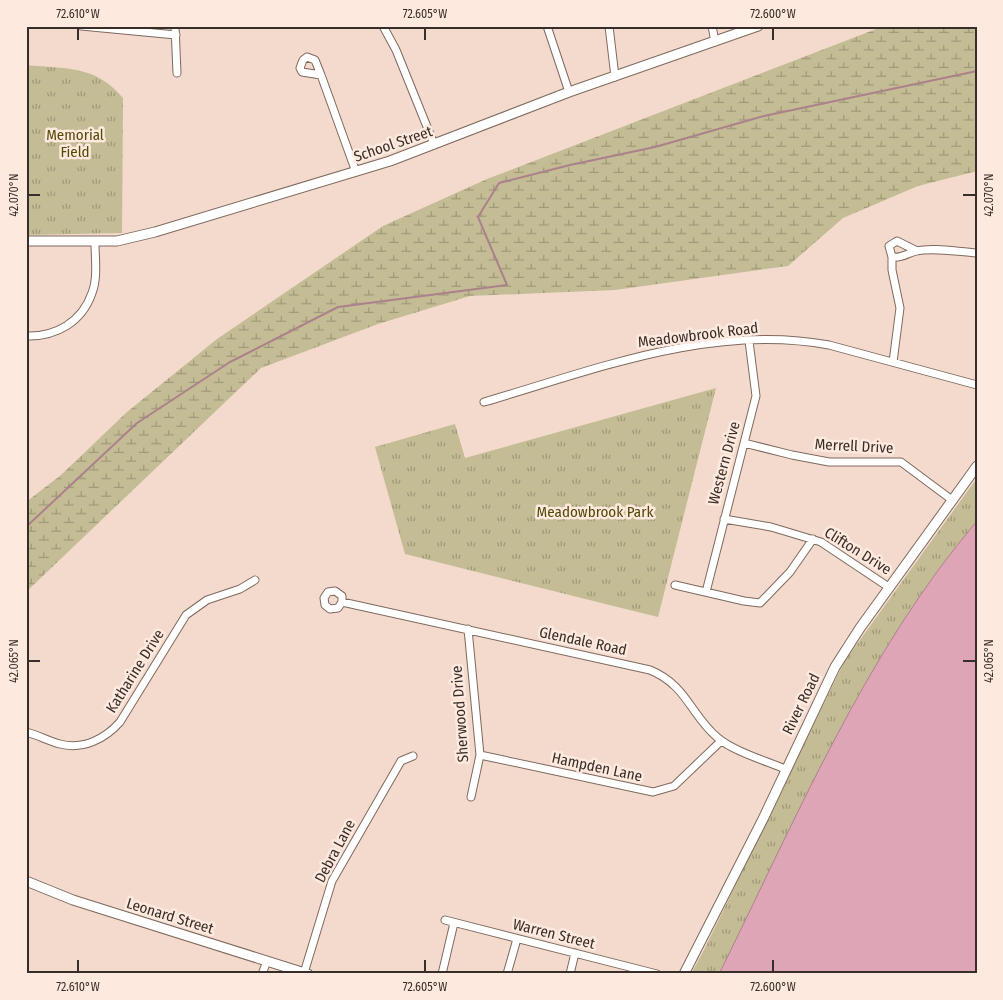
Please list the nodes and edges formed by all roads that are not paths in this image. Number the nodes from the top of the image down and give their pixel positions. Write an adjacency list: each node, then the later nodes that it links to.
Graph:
1 (81, 26): 8 (street)
2 (175, 26): 8 (street)
3 (383, 26): 14 (street)
4 (547, 26): 13 (street)
5 (609, 26): 12 (street)
6 (712, 26): 9 (street)
7 (758, 26): 9 (street, School Street)
8 (176, 35): 10 (street)
9 (715, 42): 12 (street, School Street)
10 (177, 73)
11 (321, 75): 15 (street)
12 (615, 77): 13 (street, School Street)
13 (569, 92): 14 (street, School Street)
14 (434, 144): 15 (street, School Street)
15 (356, 172): 17 (street, School Street)
16 (26, 241): 17 (street, School Street)
17 (95, 242): 21 (street)
18 (917, 251): 19 (street); 20 (street); 20 (street)
19 (977, 253)
20 (892, 257): 23 (street)
21 (26, 336)
22 (749, 341): 23 (street, Meadowbrook Road); 25 (street, Meadowbrook Road); 26 (street, Western Drive)
23 (893, 362): 24 (street, Meadowbrook Road)
24 (977, 386)
25 (484, 402)
26 (744, 443): 28 (street, Merrell Drive); 29 (street, Western Drive)
27 (977, 466): 28 (street, River Road)
28 (952, 500): 33 (street, River Road)
29 (724, 519): 30 (street, Clifton Drive); 34 (street, Western Drive)
30 (813, 539): 33 (street, Clifton Drive); 34 (street)
31 (256, 580): 37 (street, Katharine Drive)
32 (675, 586): 34 (street)
33 (890, 588): 41 (street, River Road)
34 (706, 592)
35 (342, 602): 36 (street, Glendale Road)
36 (468, 629): 38 (street, Glendale Road); 39 (street, Sherwood Drive)
37 (26, 732)
38 (721, 740): 39 (street, Hampden Lane); 41 (street, Glendale Road)
39 (480, 755): 42 (street, Sherwood Drive)
40 (413, 756): 49 (street, Debra Lane)
41 (785, 769): 55 (street, River Road)
42 (471, 797)
43 (26, 882): 48 (street, Leonard Street)
44 (445, 920): 45 (street, Warren Street)
45 (454, 922): 46 (street, Warren Street); 51 (street)
46 (517, 938): 47 (street, Warren Street); 52 (street)
47 (575, 953): 53 (street); 54 (street, Warren Street)
48 (268, 961): 49 (street, Leonard Street); 50 (street)
49 (306, 973)
50 (262, 974)
51 (442, 974)
52 (507, 974)
53 (570, 974)
54 (656, 974)
55 (684, 974)

